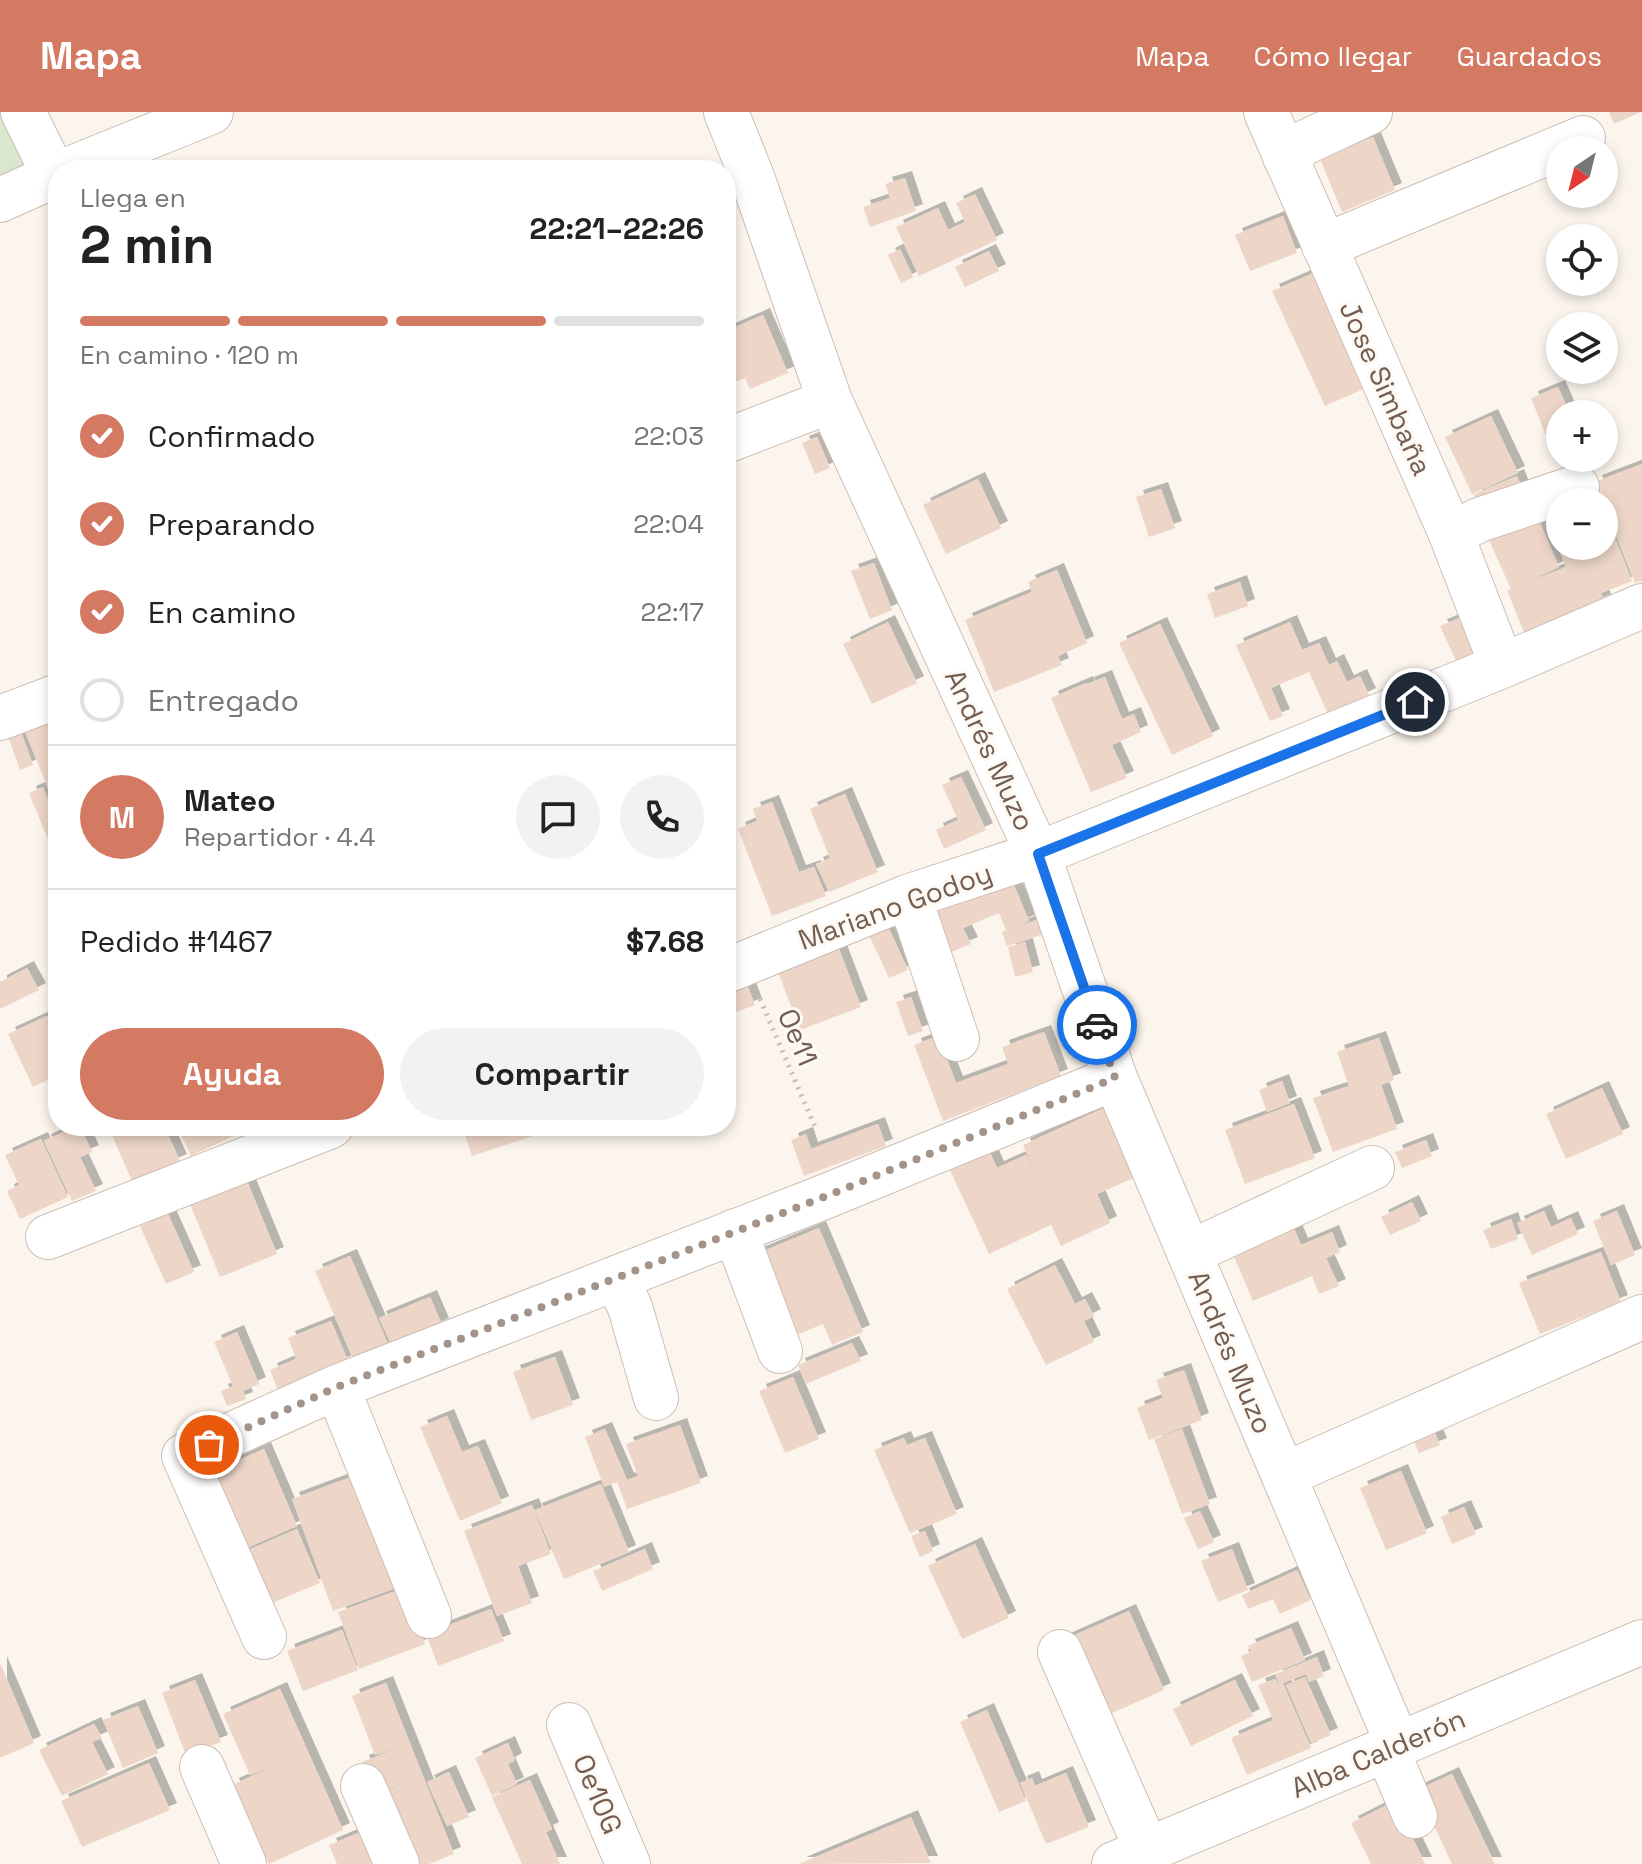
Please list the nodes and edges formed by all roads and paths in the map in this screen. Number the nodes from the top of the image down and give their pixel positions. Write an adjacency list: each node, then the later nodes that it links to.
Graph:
1 (23, 112): 8 (street)
2 (211, 112): 9 (street)
3 (726, 112): 10 (street, Andrés Muzo)
4 (1266, 112): 7 (street, Jose Simbaña)
5 (1370, 112): 7 (street)
6 (1546, 153): 14 (street)
7 (1285, 157): 14 (street, Jose Simbaña)
8 (52, 160)
9 (92, 160)
10 (735, 160)
11 (48, 178): 13 (street)
12 (739, 183): 15 (street, Andrés Muzo)
13 (0, 200)
14 (1324, 246): 18 (street, Jose Simbaña)
15 (830, 401): 16 (street); 23 (street, Andrés Muzo)
16 (736, 437)
17 (1577, 487): 18 (street)
18 (1451, 534): 20 (street, Jose Simbaña)
19 (1642, 606): 20 (street, Mariano Godoy)
20 (1502, 666): 23 (street, Mariano Godoy)
21 (48, 700): 22 (street)
22 (0, 718)
23 (1038, 854): 24 (street, Mariano Godoy); 28 (street, Andrés Muzo)
24 (907, 897): 25 (street, Mariano Godoy); 27 (street)
25 (736, 967)
26 (736, 969): 29 (path, Oe11)
27 (957, 1039)
28 (1115, 1078): 32 (street); 34 (street, Andrés Muzo)
29 (815, 1127)
30 (306, 1136): 33 (street)
31 (1372, 1168): 34 (street)
32 (735, 1231): 35 (street); 37 (street)
33 (48, 1237)
34 (1189, 1253): 40 (street, Andrés Muzo)
35 (616, 1278): 38 (street); 39 (street)
36 (1642, 1317): 40 (street)
37 (780, 1351)
38 (337, 1387): 41 (street); 42 (street)
39 (656, 1398)
40 (1284, 1475): 46 (street, Andrés Muzo)
41 (429, 1616)
42 (264, 1637)
43 (1642, 1642): 46 (street, Alba Calderón)
44 (1060, 1652): 50 (street)
45 (569, 1725): 53 (street, Oe10G)
46 (1392, 1748): 49 (street, Andrés Muzo); 50 (street, Alba Calderón)
47 (202, 1767): 51 (street)
48 (363, 1786): 52 (street)
49 (1415, 1816)
50 (1131, 1857)
51 (244, 1864)
52 (397, 1864)
53 (628, 1864)

